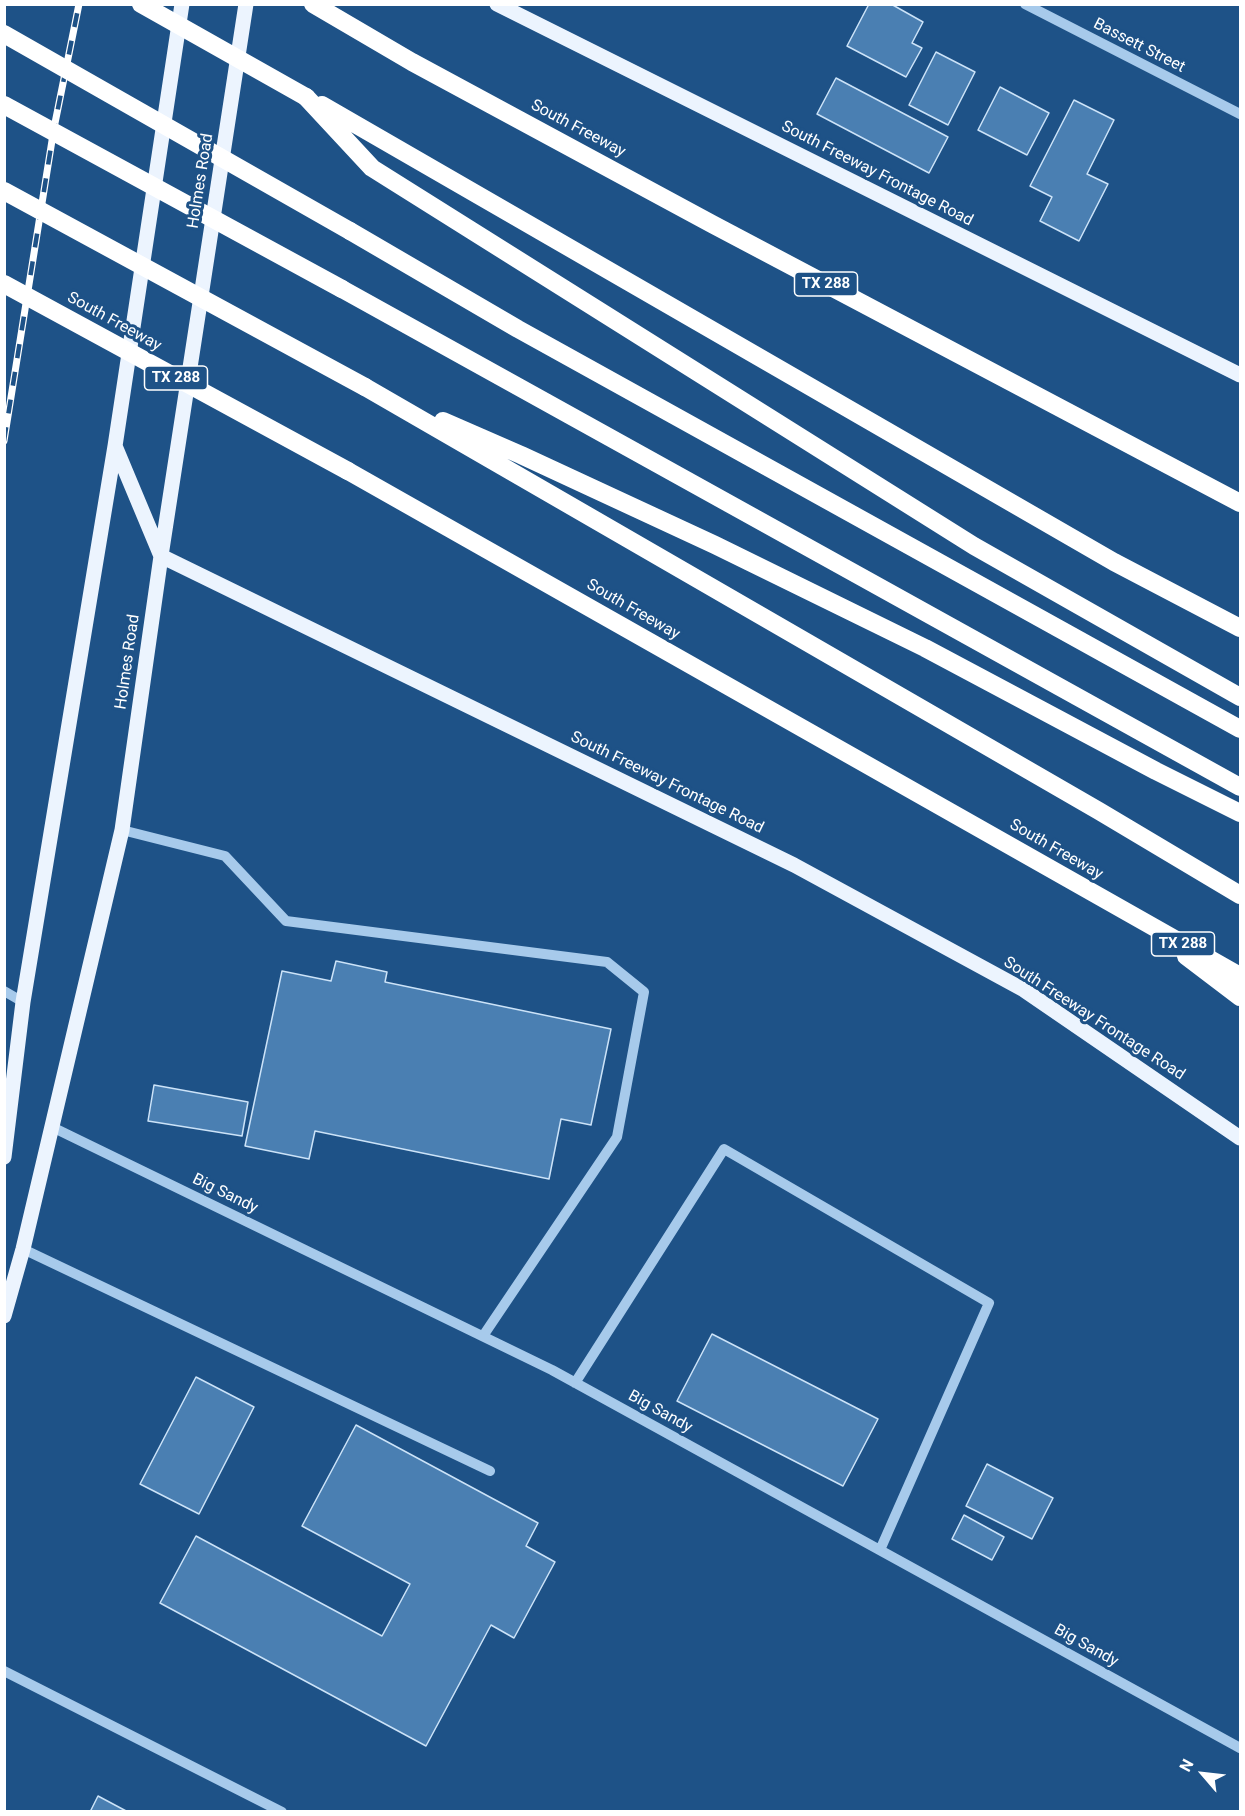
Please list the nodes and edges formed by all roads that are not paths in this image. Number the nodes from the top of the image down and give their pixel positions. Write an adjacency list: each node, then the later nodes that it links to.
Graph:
1 (141, 4): 8 (highway, bridge)
2 (182, 4): 15 (main road)
3 (246, 4): 17 (main road, Holmes Road)
4 (313, 4): 16 (highway, South Freeway / TX 288)
5 (497, 4): 13 (main road, South Freeway Frontage Road)
6 (1025, 4): 10 (street, Bassett Street)
7 (4, 34): 20 (highway, bridge)
8 (306, 97): 18 (highway); 19 (highway)
9 (4, 105): 21 (highway, bridge)
10 (1240, 114)
11 (4, 191): 14 (highway, bridge)
12 (4, 284): 25 (highway, South Freeway / TX 288, bridge)
13 (1240, 375)
14 (365, 387): 22 (highway); 24 (highway)
15 (115, 446): 17 (main road); 29 (main road)
16 (1240, 503)
17 (161, 556): 23 (main road, Holmes Road); 31 (main road, South Freeway Frontage Road)
18 (1240, 628)
19 (1240, 697)
20 (1240, 729)
21 (1240, 787)
22 (1240, 813)
23 (122, 830): 30 (main road, Holmes Road); 35 (street)
24 (1240, 895)
25 (1126, 912): 26 (highway, South Freeway / TX 288); 28 (highway)
26 (1240, 976)
27 (4, 991): 29 (street)
28 (1240, 997)
29 (23, 1002): 32 (main road)
30 (52, 1127): 33 (main road, Holmes Road); 35 (street, Big Sandy)
31 (1240, 1138)
32 (4, 1157)
33 (23, 1249): 34 (main road, Holmes Road); 37 (street)
34 (4, 1316)
35 (483, 1336): 36 (street, Big Sandy)
36 (575, 1383): 38 (street, Big Sandy); 38 (street)
37 (490, 1471)
38 (880, 1550): 40 (street, Big Sandy)
39 (4, 1671): 41 (street)
40 (1240, 1748)
41 (282, 1812)

